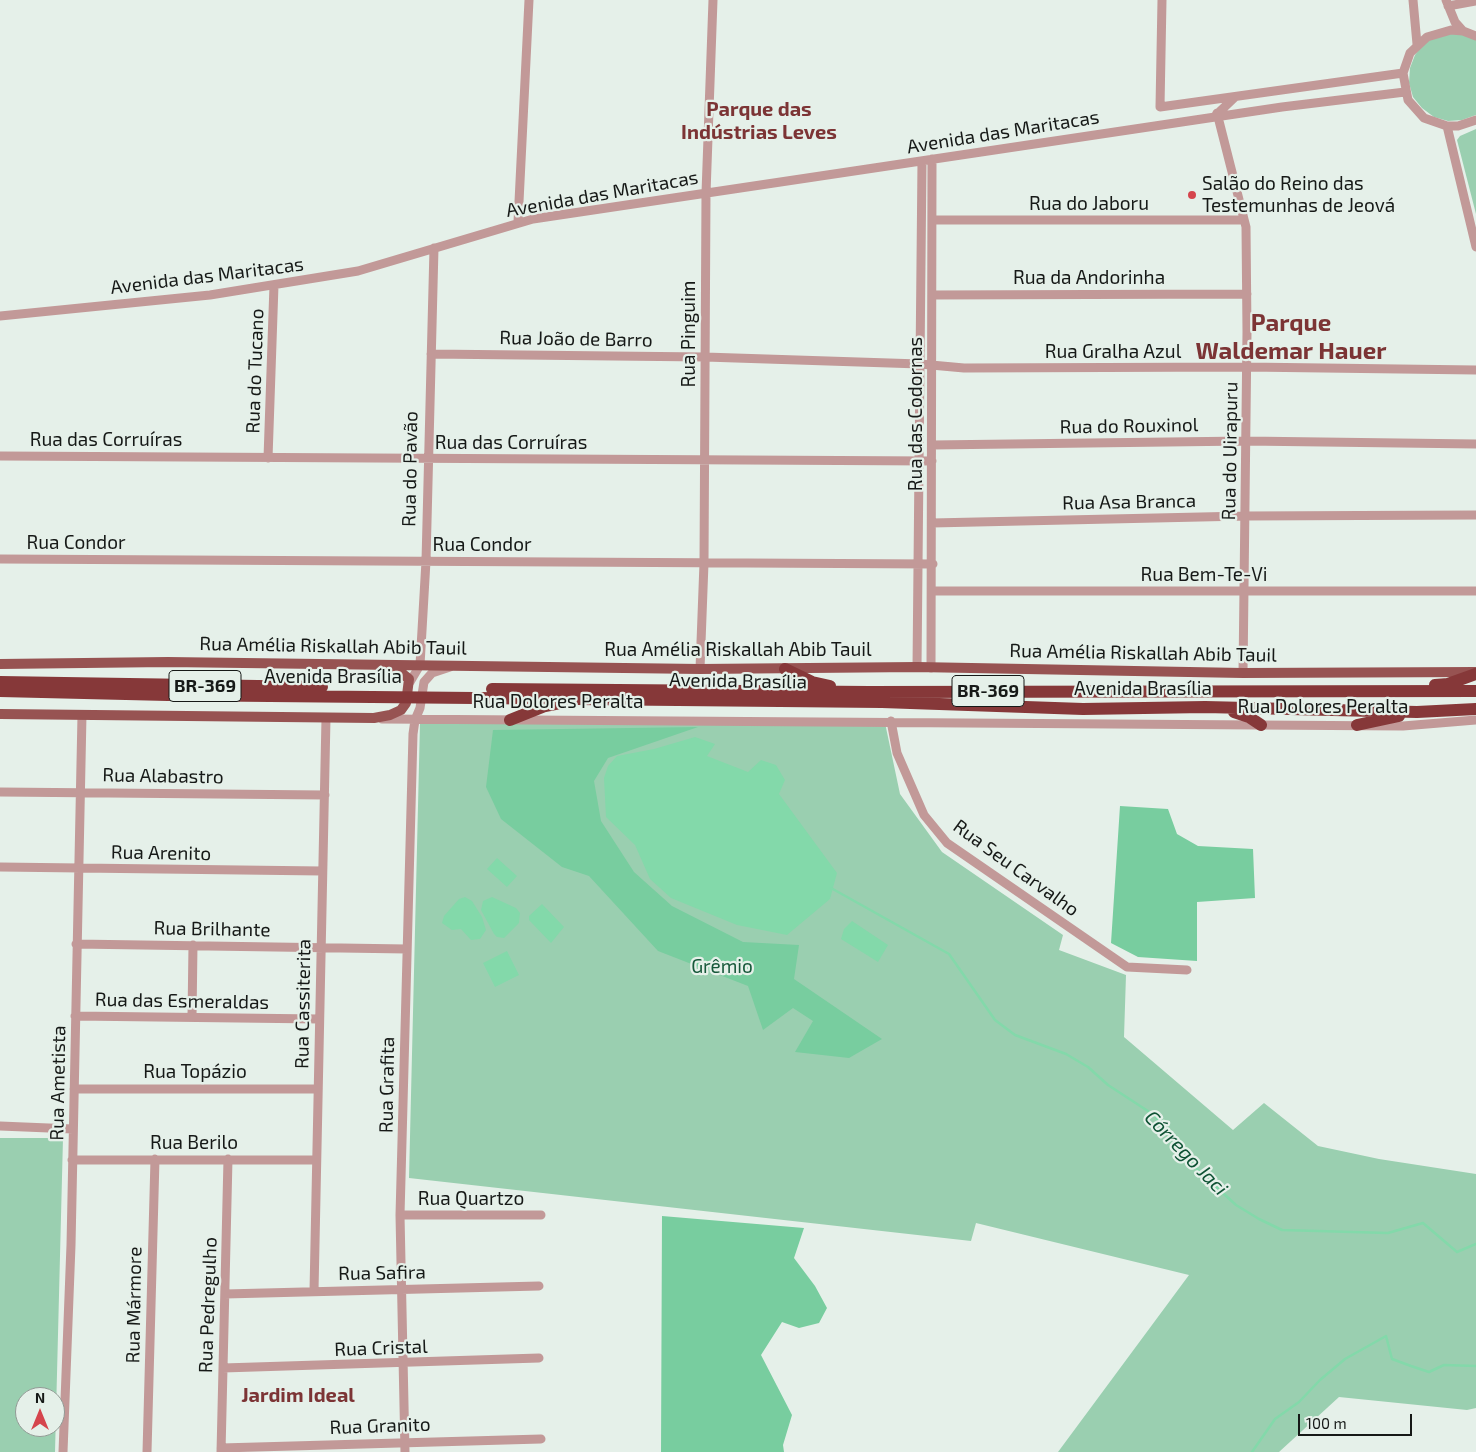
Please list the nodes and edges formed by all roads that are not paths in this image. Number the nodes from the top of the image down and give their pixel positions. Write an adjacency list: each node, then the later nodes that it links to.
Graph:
1 (529, 0): 23 (street)
2 (712, 0): 20 (street, Rua Pinguim)
3 (1162, 0): 13 (street)
4 (1414, 0): 9 (street)
5 (1476, 0): 6 (street)
6 (1447, 3): 7 (street)
7 (1463, 31): 8 (street); 9 (street)
8 (1476, 36)
9 (1417, 44): 10 (street)
10 (1404, 73): 11 (street); 12 (street)
11 (1332, 84): 13 (street); 14 (street)
12 (1405, 92): 14 (street, Avenida das Maritacas); 17 (street)
13 (1235, 97): 15 (street)
14 (1334, 99): 15 (street, Avenida das Maritacas)
15 (1216, 115): 18 (street, Avenida das Maritacas); 22 (street, Rua do Uirapuru)
16 (1476, 120): 17 (street)
17 (1447, 126): 24 (street)
18 (932, 159): 19 (street, Avenida das Maritacas); 21 (street, Rua das Codornas)
19 (922, 161): 20 (street, Avenida das Maritacas); 26 (street, Rua das Codornas)
20 (706, 193): 23 (street, Avenida das Maritacas); 33 (street, Rua Pinguim)
21 (933, 220): 22 (street, Rua do Jaboru); 27 (street, Rua das Codornas)
22 (1244, 220): 29 (street, Rua do Uirapuru)
23 (518, 222): 25 (street, Avenida das Maritacas)
24 (1476, 247)
25 (434, 248): 28 (street, Avenida das Maritacas); 32 (street, Rua do Pavão)
26 (920, 272): 27 (street); 34 (street, Rua das Codornas)
27 (933, 272): 30 (street, Rua das Codornas)
28 (274, 284): 31 (street, Avenida das Maritacas); 44 (street, Rua do Tucano)
29 (1247, 294): 30 (street, Rua da Andorinha); 36 (street, Rua do Uirapuru)
30 (932, 295): 35 (street, Rua das Codornas)
31 (0, 316)
32 (431, 354): 33 (street, Rua João de Barro); 45 (street, Rua do Pavão)
33 (705, 357): 34 (street, Rua João de Barro); 46 (street, Rua Pinguim)
34 (920, 364): 35 (street, Rua João de Barro); 39 (street, Rua das Codornas)
35 (931, 365): 36 (street, Rua Gralha Azul); 38 (street, Rua das Codornas)
36 (1247, 368): 37 (street, Rua Gralha Azul); 40 (street, Rua do Uirapuru)
37 (1476, 370)
38 (932, 430): 39 (street); 42 (street, Rua das Codornas)
39 (919, 431): 47 (street, Rua das Codornas)
40 (1246, 441): 41 (street, Rua do Rouxinol); 42 (street, Rua do Rouxinol); 50 (street, Rua do Uirapuru)
41 (1476, 444)
42 (932, 445): 48 (street, Rua das Codornas)
43 (0, 456): 44 (street, Rua das Corruíras)
44 (268, 458): 45 (street, Rua das Corruíras)
45 (428, 458): 46 (street, Rua das Corruíras); 53 (street, Rua do Pavão)
46 (704, 460): 47 (street, Rua das Corruíras); 54 (street, Rua Pinguim)
47 (919, 461): 48 (street, Rua das Corruíras); 55 (street, Rua das Codornas)
48 (932, 462): 51 (street, Rua das Codornas)
49 (1476, 515): 50 (street, Rua Asa Branca)
50 (1245, 516): 51 (street, Rua Asa Branca); 58 (street, Rua do Uirapuru)
51 (932, 522): 56 (street, Rua das Codornas)
52 (0, 559): 53 (street, Rua Condor)
53 (426, 561): 54 (street, Rua Condor); 62 (street, Rua do Pavão)
54 (704, 563): 55 (street, Rua Condor); 66 (street, Rua Pinguim)
55 (918, 564): 56 (street, Rua Condor); 64 (street, Rua das Codornas)
56 (933, 564): 57 (street, Rua das Codornas)
57 (933, 591): 58 (street, Rua Bem-Te-Vi); 65 (street, Rua das Codornas)
58 (1244, 591): 59 (street, Rua Bem-Te-Vi); 68 (street, Rua do Uirapuru)
59 (1476, 591)
60 (0, 664): 61 (main road, Rua Amélia Riskallah Abib Tauil)
61 (393, 666): 62 (main road, Rua Amélia Riskallah Abib Tauil); 75 (main road)
62 (420, 666): 63 (main road, Rua Amélia Riskallah Abib Tauil); 75 (street, Rua do Pavão)
63 (457, 666): 66 (main road, Rua Amélia Riskallah Abib Tauil); 75 (street)
64 (917, 667): 65 (main road, Rua Amélia Riskallah Abib Tauil); 67 (main road, Rua Amélia Riskallah Abib Tauil)
65 (931, 668): 68 (main road, Rua Amélia Riskallah Abib Tauil)
66 (700, 669): 67 (main road, Rua Amélia Riskallah Abib Tauil)
67 (785, 669): 74 (highway)
68 (1243, 673): 69 (main road, Rua Amélia Riskallah Abib Tauil)
69 (1476, 673): 72 (highway)
70 (0, 682): 75 (highway, Avenida Brasília / BR-369)
71 (0, 691): 75 (highway, Avenida Brasília / BR-369)
72 (1370, 691): 73 (highway, Avenida Brasília / BR-369); 74 (highway, Avenida Brasília / BR-369)
73 (1476, 691)
74 (869, 692): 75 (highway, Avenida Brasília / BR-369)
75 (416, 693): 76 (highway, Avenida Brasília / BR-369); 85 (main road); 86 (street); 87 (street, Rua Grafita)
76 (598, 699): 78 (highway, Avenida Brasília / BR-369); 88 (highway)
77 (1476, 701): 80 (highway)
78 (1204, 708): 81 (highway, Avenida Brasília / BR-369); 91 (highway)
79 (1476, 709): 80 (highway, Avenida Brasília / BR-369)
80 (1441, 710): 81 (highway, Avenida Brasília / BR-369)
81 (1416, 712): 92 (highway)
82 (0, 714): 83 (main road, Rua Dolores Peralta)
83 (82, 715): 84 (main road, Rua Dolores Peralta); 93 (street, Rua Ametista)
84 (326, 718): 85 (main road, Rua Dolores Peralta); 95 (street, Rua Cassiterita)
85 (374, 718): 87 (street, Rua Dolores Peralta)
86 (442, 718): 87 (street, Rua Dolores Peralta); 88 (street, Rua Dolores Peralta)
87 (415, 720): 102 (street, Rua Grafita)
88 (510, 720): 90 (street, Rua Dolores Peralta)
89 (1476, 720): 92 (street, Rua Dolores Peralta)
90 (891, 721): 91 (street, Rua Dolores Peralta); 103 (street, Rua Seu Carvalho)
91 (1261, 724): 92 (street, Rua Dolores Peralta)
92 (1357, 725)
93 (79, 791): 94 (street, Rua Alabastro); 95 (street, Rua Alabastro); 97 (street, Rua Ametista)
94 (0, 792)
95 (325, 795): 98 (street, Rua Cassiterita)
96 (0, 868): 97 (street, Rua Arenito)
97 (78, 868): 98 (street, Rua Arenito); 99 (street, Rua Ametista)
98 (322, 871): 101 (street, Rua Cassiterita)
99 (76, 944): 100 (street, Rua Brilhante); 104 (street, Rua Ametista)
100 (193, 945): 101 (street, Rua Brilhante); 105 (street)
101 (321, 947): 102 (street, Rua Brilhante); 106 (street, Rua Cassiterita)
102 (407, 949): 115 (street, Rua Grafita)
103 (1187, 970)
104 (75, 1016): 105 (street, Rua das Esmeraldas); 107 (street, Rua Ametista)
105 (192, 1018): 106 (street, Rua das Esmeraldas)
106 (319, 1019): 108 (street, Rua Cassiterita)
107 (74, 1089): 108 (street, Rua Topázio); 110 (street, Rua Ametista)
108 (317, 1089): 114 (street, Rua Cassiterita)
109 (0, 1126): 110 (street)
110 (73, 1129): 113 (street, Rua Ametista)
111 (154, 1159): 112 (street, Rua Berilo); 113 (street, Rua Berilo); 128 (street, Rua Mármore)
112 (228, 1159): 114 (street, Rua Berilo); 120 (street, Rua Pedregulho)
113 (72, 1160): 127 (street, Rua Ametista)
114 (315, 1160): 119 (street, Rua Cassiterita)
115 (400, 1215): 116 (street, Rua Quartzo); 118 (street, Rua Grafita)
116 (541, 1215)
117 (540, 1286): 118 (street, Rua Safira)
118 (403, 1289): 119 (street, Rua Safira); 122 (street, Rua Grafita)
119 (314, 1291): 120 (street, Rua Safira)
120 (225, 1294): 123 (street, Rua Pedregulho)
121 (540, 1358): 122 (street, Rua Cristal)
122 (402, 1364): 123 (street, Rua Cristal); 125 (street, Rua Grafita)
123 (223, 1368): 126 (street, Rua Pedregulho)
124 (541, 1439): 125 (street, Rua Granito)
125 (405, 1442): 126 (street, Rua Granito); 129 (street, Rua Grafita)
126 (221, 1450)
127 (63, 1452)
128 (147, 1452)
129 (405, 1452)

